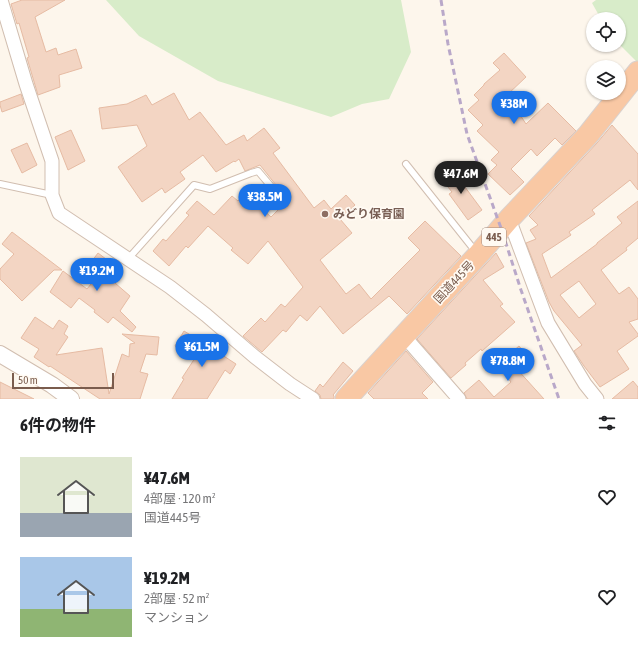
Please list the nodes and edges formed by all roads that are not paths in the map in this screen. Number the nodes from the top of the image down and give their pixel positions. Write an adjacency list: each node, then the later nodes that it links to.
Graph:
1 (1, 0): 5 (street)
2 (638, 72): 7 (highway, 国道445号 / 445)
3 (406, 164): 8 (lane)
4 (0, 184): 5 (lane)
5 (52, 195): 9 (street)
6 (285, 203): 9 (lane)
7 (509, 219): 8 (highway, 国道445号 / 445); 16 (street)
8 (478, 255): 10 (highway, 国道445号 / 445)
9 (128, 259): 13 (street)
10 (404, 336): 14 (highway, 国道445号 / 445); 15 (street)
11 (0, 354): 12 (street)
12 (71, 399)
13 (313, 399)
14 (346, 399)
15 (459, 399)
16 (597, 399)

